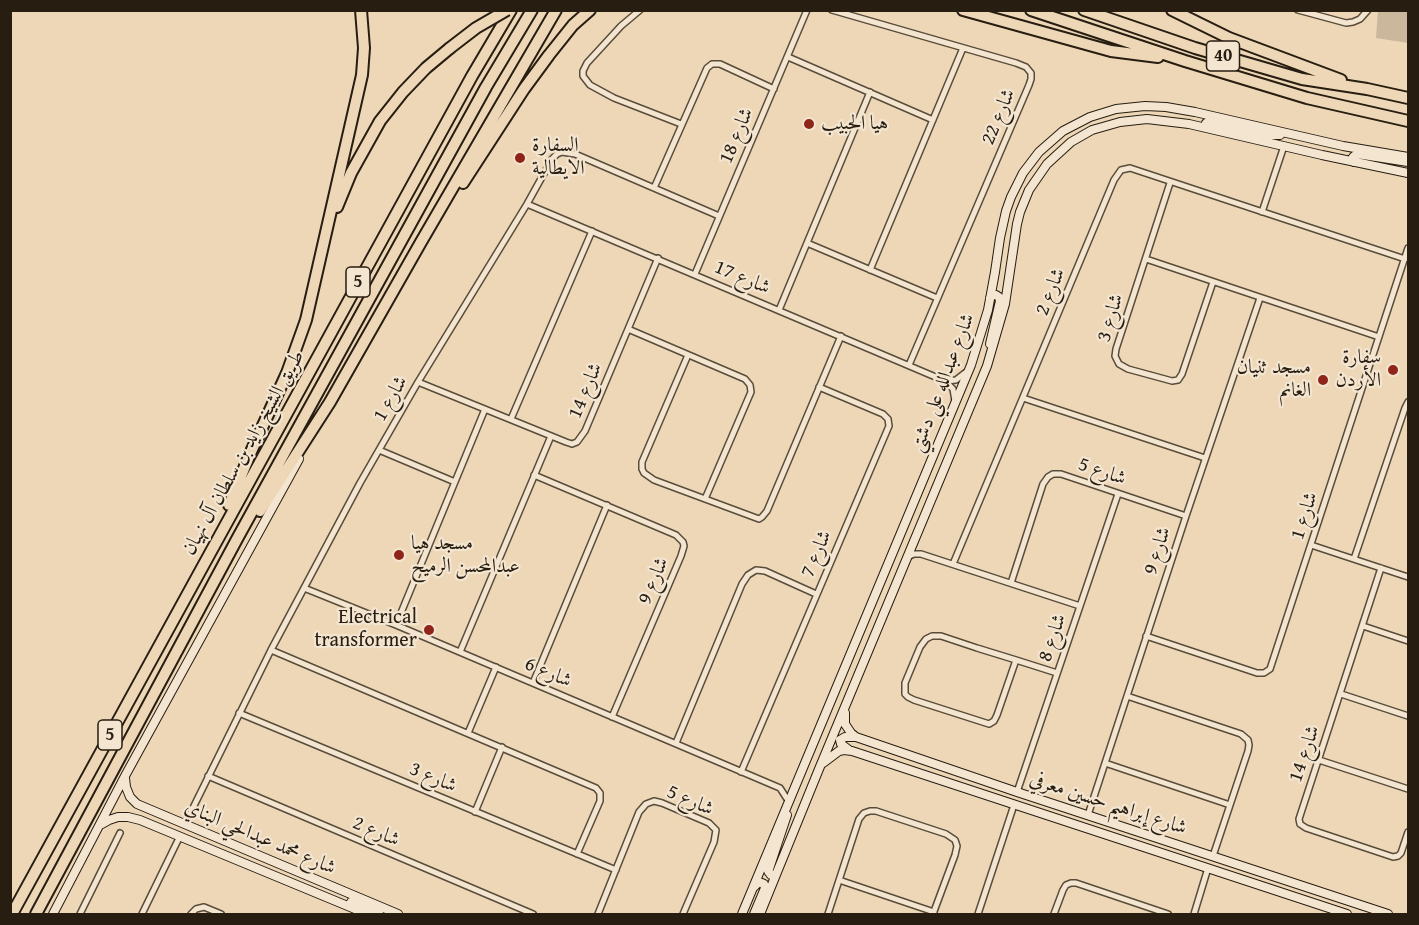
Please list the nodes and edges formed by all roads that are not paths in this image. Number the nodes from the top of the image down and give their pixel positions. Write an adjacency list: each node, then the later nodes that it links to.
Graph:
1 (361, 10): 41 (highway)
2 (507, 10): 41 (highway, bridge); 81 (highway, طريق الشيخ زايد بن سلطان آل نهيان / 5)
3 (532, 10): 77 (highway, طريق الشيخ زايد بن سلطان آل نهيان / 5)
4 (556, 10): 38 (highway)
5 (590, 10): 38 (highway)
6 (640, 10): 24 (street)
7 (807, 10): 16 (street, شارع 18)
8 (832, 10): 15 (street, شارع 22)
9 (963, 10): 17 (highway)
10 (1031, 10): 17 (highway, 40)
11 (1084, 10): 19 (highway, 40)
12 (1172, 10): 19 (highway)
13 (1298, 10): 14 (street)
14 (1368, 10)
15 (963, 48): 22 (street); 48 (street, شارع 22)
16 (788, 57): 18 (street, شارع 18); 20 (street)
17 (1185, 61): 23 (highway, 40)
18 (774, 89): 24 (street); 36 (street, شارع 18)
19 (1367, 89): 21 (highway, 40)
20 (870, 92): 22 (street); 39 (street)
21 (1408, 98)
22 (933, 120): 45 (street)
23 (1408, 121)
24 (681, 124): 33 (street)
25 (1206, 128): 26 (main road); 27 (main road, شارع عبدالله علي دشتي); 55 (main road, شارع عبدالله علي دشتي)
26 (1291, 134): 28 (main road, شارع عبدالله علي دشتي); 49 (main road, شارع عبدالله علي دشتي)
27 (1284, 146): 29 (main road, شارع عبدالله علي دشتي); 35 (street)
28 (1408, 157)
29 (1354, 162): 30 (main road); 31 (main road, شارع عبدالله علي دشتي)
30 (1408, 162)
31 (1408, 173)
32 (1170, 183): 35 (street, شارع 2); 44 (street, شارع 3); 62 (street, شارع 2)
33 (654, 188): 34 (street, شارع 1); 36 (street, شارع 1)
34 (527, 204): 37 (street, شارع 17); 60 (street, شارع 1)
35 (1262, 212): 43 (street, شارع 2)
36 (720, 216): 46 (street, شارع 18)
37 (592, 231): 42 (street, شارع 17); 67 (street)
38 (421, 242): 63 (highway)
39 (807, 243): 45 (street); 51 (street)
40 (1408, 248): 43 (street, شارع 1)
41 (321, 255): 81 (highway)
42 (658, 258): 46 (street, شارع 17); 52 (street, شارع 14)
43 (1405, 258): 54 (street, شارع 1)
44 (1146, 259): 47 (street); 47 (street, شارع 3)
45 (870, 270): 48 (street)
46 (695, 274): 51 (street, شارع 17)
47 (1213, 282): 50 (street)
48 (937, 298): 57 (street, شارع 22)
49 (990, 298): 55 (main road); 58 (main road, شارع عبدالله علي دشتي)
50 (1260, 298): 54 (street); 70 (street, شارع 9)
51 (779, 310): 53 (street, شارع 17)
52 (628, 329): 56 (street); 68 (street, شارع 14)
53 (841, 336): 57 (street, شارع 17); 61 (street)
54 (1379, 337): 79 (street, شارع 1)
55 (991, 354): 78 (main road, شارع عبدالله علي دشتي)
56 (688, 355): 74 (street); 74 (street)
57 (909, 365): 59 (street, شارع 17)
58 (971, 365): 59 (street); 65 (main road, شارع عبدالله علي دشتي)
59 (945, 381): 65 (street)
60 (418, 382): 66 (street, شارع 14); 69 (street, شارع 1)
61 (819, 387): 74 (street); 89 (street, شارع 7)
62 (1023, 399): 70 (street); 84 (street, شارع 2)
63 (330, 402): 77 (highway); 116 (main road)
64 (1408, 402): 83 (street)
65 (953, 408): 118 (main road, شارع عبدالله علي دشتي)
66 (485, 409): 67 (street, شارع 14); 72 (street)
67 (511, 419): 68 (street, شارع 14)
68 (551, 436): 71 (street)
69 (379, 450): 72 (street); 88 (street, شارع 1)
70 (1205, 458): 76 (street, شارع 9)
71 (534, 475): 75 (street, شارع 9); 96 (street)
72 (455, 482): 91 (street)
73 (1118, 494): 76 (street, شارع 5); 87 (street, شارع 5); 90 (street, شارع 8)
74 (705, 499)
75 (606, 505): 100 (street); 106 (street, شارع 9)
76 (1186, 516): 93 (street, شارع 9)
77 (237, 539): 149 (highway, طريق الشيخ زايد بن سلطان آل نهيان / 5)
78 (913, 541): 80 (street); 82 (main road, شارع عبدالله علي دشتي)
79 (1311, 544): 83 (street); 93 (street, شارع 1)
80 (921, 554): 82 (street); 84 (street)
81 (208, 555): 140 (highway, طريق الشيخ زايد بن سلطان آل نهيان / 5)
82 (906, 557): 103 (main road, شارع عبدالله علي دشتي)
83 (1354, 559): 85 (street)
84 (953, 564): 87 (street)
85 (1381, 568): 86 (street); 92 (street, شارع 14)
86 (1408, 576)
87 (1011, 583): 90 (street)
88 (304, 588): 91 (street, شارع 6); 95 (street, شارع 1)
89 (816, 594): 109 (street); 115 (street, شارع 7)
90 (1080, 606): 99 (street, شارع 8)
91 (396, 625): 96 (street, شارع 6)
92 (1363, 626): 94 (street); 101 (street, شارع 14)
93 (1146, 636): 102 (street, شارع 9)
94 (1408, 641)
95 (271, 650): 104 (street, شارع 1); 107 (street)
96 (460, 652): 98 (street, شارع 6)
97 (1016, 660): 97 (street); 99 (street)
98 (496, 668): 100 (street, شارع 6); 107 (street)
99 (1057, 673): 121 (street, شارع 8)
100 (533, 683): 106 (street, شارع 6)
101 (1341, 694): 105 (street); 112 (street, شارع 14)
102 (1127, 696): 113 (street, شارع 9); 125 (street)
103 (847, 702): 108 (main road); 114 (main road, شارع عبدالله علي دشتي)
104 (239, 713): 117 (street, شارع 1); 126 (street, شارع 3)
105 (1408, 716)
106 (612, 717): 109 (street, شارع 6)
107 (468, 732): 110 (street)
108 (856, 737): 111 (main road); 121 (main road, شارع إبراهيم حسين معرفي)
109 (676, 743): 115 (street, شارع 6)
110 (502, 747): 126 (street); 134 (street)
111 (852, 751): 114 (main road); 124 (main road, شارع إبراهيم حسين معرفي)
112 (1318, 760): 120 (street); 131 (street, شارع 14)
113 (1105, 763): 125 (street); 127 (street, شارع 9)
114 (819, 769): 138 (main road, شارع عبدالله علي دشتي)
115 (741, 771): 119 (street, شارع 6)
116 (125, 776): 123 (main road); 130 (main road)
117 (208, 776): 129 (street, شارع 1); 157 (street, شارع 2)
118 (796, 784): 119 (street); 122 (main road, شارع عبدالله علي دشتي)
119 (780, 788): 122 (street)
120 (1408, 789)
121 (1017, 792): 127 (main road, شارع إبراهيم حسين معرفي)
122 (789, 802): 138 (main road); 141 (main road, شارع عبدالله علي دشتي)
123 (137, 804): 128 (main road); 129 (main road, شارع محمد عبدالحي البناي)
124 (1014, 805): 136 (main road, شارع إبراهيم حسين معرفي); 164 (street)
125 (1230, 805): 135 (street)
126 (475, 812): 134 (street, شارع 3)
127 (1088, 815): 135 (main road, شارع إبراهيم حسين معرفي)
128 (132, 818): 130 (main road, شارع محمد عبدالحي البناي); 133 (main road, شارع محمد عبدالحي البناي)
129 (185, 824): 145 (main road, شارع محمد عبدالحي البناي)
130 (100, 825): 150 (main road)
131 (1408, 832)
132 (120, 833): 151 (street)
133 (180, 836): 142 (main road, شارع محمد عبدالحي البناي); 152 (street)
134 (577, 854): 137 (street, شارع 3)
135 (1213, 856): 143 (main road, شارع إبراهيم حسين معرفي)
136 (1208, 868): 144 (main road, شارع إبراهيم حسين معرفي); 167 (street)
137 (616, 870): 158 (street, شارع 5); 159 (street, شارع 5)
138 (775, 877): 162 (main road, شارع عبدالله علي دشتي)
139 (839, 880): 147 (street); 147 (street); 163 (street)
140 (27, 886): 146 (highway); 148 (highway, طريق الشيخ زايد بن سلطان آل نهيان / 5)
141 (754, 887): 160 (main road, شارع عبدالله علي دشتي); 161 (main road)
142 (326, 897): 145 (main road); 155 (main road, شارع محمد عبدالحي البناي)
143 (1336, 897): 144 (main road); 169 (main road, شارع إبراهيم حسين معرفي)
144 (1303, 900): 168 (main road, شارع إبراهيم حسين معرفي)
145 (381, 907): 156 (main road, شارع محمد عبدالحي البناي)
146 (10, 910)
147 (934, 913)
148 (12, 915)
149 (36, 915)
150 (53, 915)
151 (80, 915)
152 (142, 915)
153 (191, 915): 154 (street)
154 (221, 915)
155 (367, 915)
156 (398, 915)
157 (533, 915)
158 (597, 915)
159 (683, 915)
160 (742, 915)
161 (754, 915)
162 (760, 915)
163 (828, 915)
164 (978, 915)
165 (1054, 915): 166 (street)
166 (1168, 915)
167 (1194, 915)
168 (1347, 915)
169 (1388, 915)

